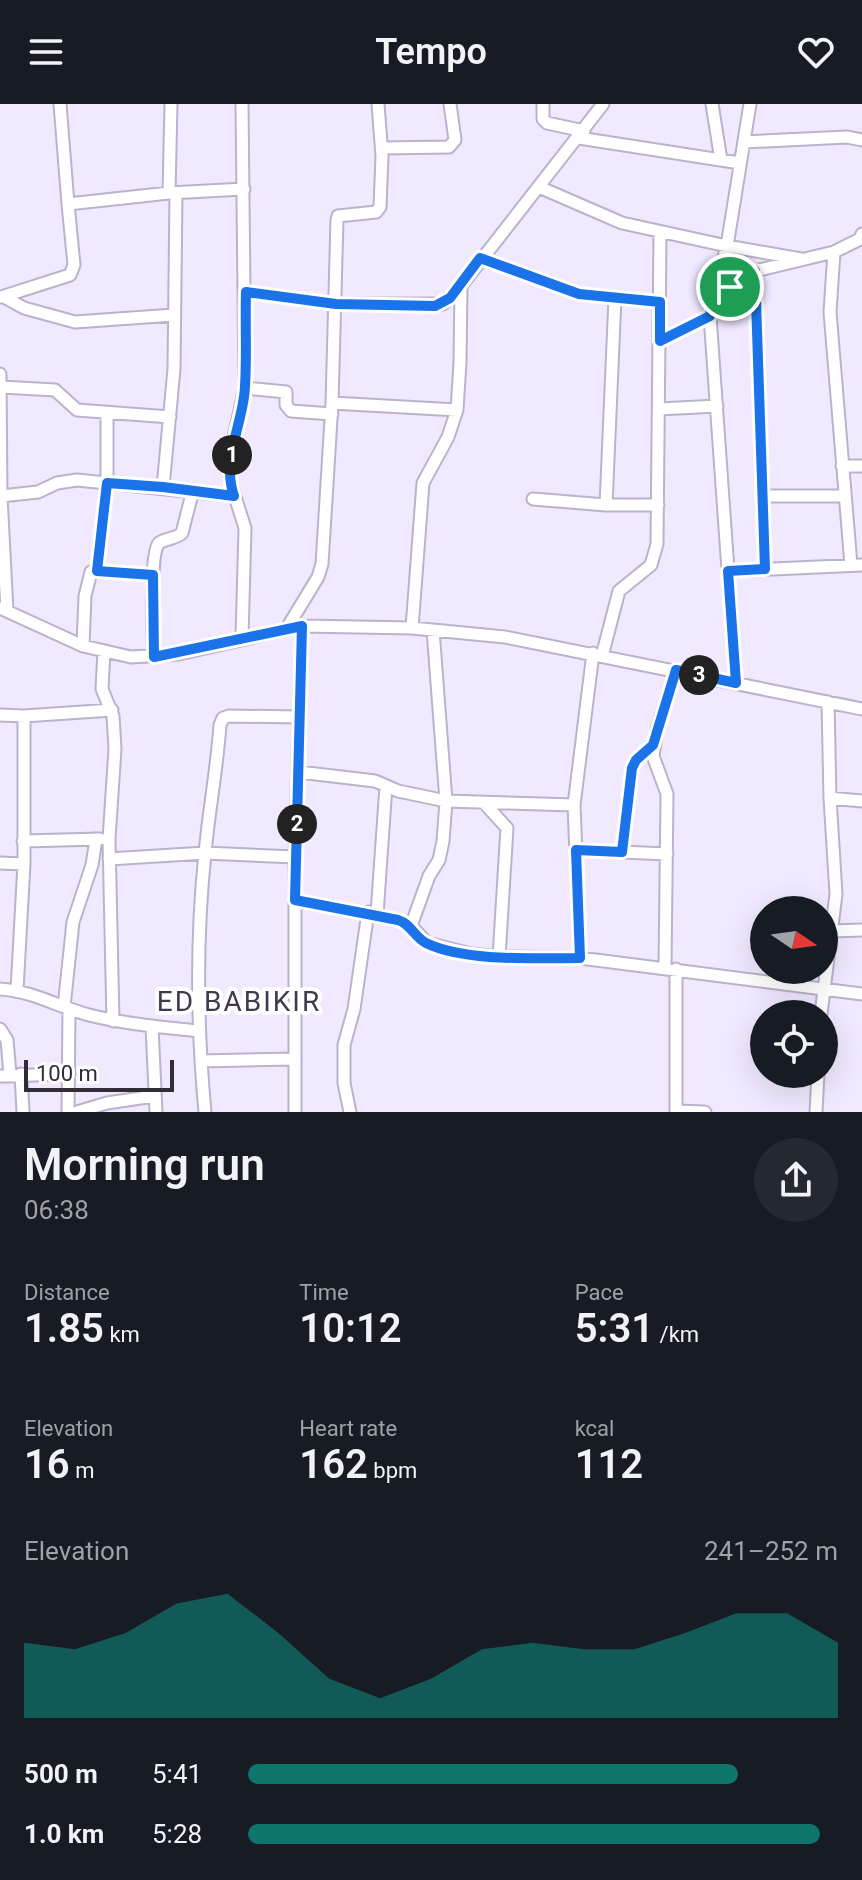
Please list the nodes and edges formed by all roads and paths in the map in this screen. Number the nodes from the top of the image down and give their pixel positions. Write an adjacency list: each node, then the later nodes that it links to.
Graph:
1 (60, 104): 19 (street)
2 (171, 104): 18 (street)
3 (242, 104): 17 (street)
4 (378, 104): 13 (street)
5 (450, 104): 13 (street)
6 (543, 104): 10 (street)
7 (603, 104): 10 (street)
8 (712, 104): 14 (street)
9 (750, 104): 12 (street)
10 (582, 134): 14 (street); 16 (street)
11 (862, 140): 12 (street)
12 (744, 142): 15 (street)
13 (382, 148): 33 (street)
14 (721, 160): 15 (street)
15 (740, 163): 22 (street)
16 (539, 187): 20 (street); 24 (street)
17 (244, 189): 18 (street); 29 (street)
18 (172, 193): 19 (street); 34 (street)
19 (68, 204): 30 (street)
20 (660, 232): 22 (street); 32 (street)
21 (861, 239): 23 (street)
22 (727, 246): 25 (street); 28 (street)
23 (834, 252): 25 (street); 45 (street)
24 (480, 258): 27 (street); 31 (street)
25 (801, 259): 26 (street)
26 (755, 271): 28 (street); 53 (street)
27 (461, 286): 33 (street); 42 (street)
28 (714, 291): 35 (street)
29 (246, 292): 33 (street); 38 (street)
30 (2, 297): 34 (street)
31 (615, 298): 32 (street); 56 (street)
32 (660, 302): 36 (street)
33 (336, 304): 40 (street)
34 (174, 315): 44 (street)
35 (710, 316): 36 (street); 39 (street)
36 (660, 341): 41 (street)
37 (1, 381): 43 (street); 47 (street)
38 (245, 388): 40 (street); 52 (street)
39 (717, 406): 41 (street); 61 (street)
40 (332, 409): 42 (street); 65 (street)
41 (659, 409): 57 (street)
42 (457, 410): 66 (street)
43 (107, 413): 44 (street); 48 (street)
44 (170, 417): 49 (street)
45 (842, 466): 46 (street); 54 (street)
46 (862, 466)
47 (0, 469): 51 (street)
48 (107, 483): 49 (street); 51 (street); 60 (street)
49 (163, 487): 50 (street)
50 (193, 490): 52 (street); 62 (street)
51 (1, 496): 63 (street)
52 (234, 496): 68 (street)
53 (764, 496): 54 (street); 59 (street)
54 (844, 496): 58 (street)
55 (533, 499): 56 (street)
56 (606, 505): 57 (street)
57 (658, 505): 71 (street)
58 (856, 565): 59 (street)
59 (765, 569): 61 (street)
60 (97, 571): 62 (street); 69 (street)
61 (728, 571): 74 (street)
62 (153, 575): 72 (street)
63 (4, 610): 69 (street)
64 (302, 626): 65 (street); 66 (street); 80 (street)
65 (287, 628): 68 (street)
66 (412, 628): 67 (street)
67 (433, 630): 71 (street); 85 (street)
68 (242, 637): 72 (street)
69 (83, 646): 70 (street)
70 (104, 651): 72 (street); 77 (street)
71 (597, 654): 73 (street); 88 (street)
72 (154, 657)
73 (676, 670): 74 (street); 81 (street)
74 (736, 683): 75 (street)
75 (828, 702): 76 (street); 84 (street)
76 (862, 709)
77 (112, 710): 79 (street); 90 (street)
78 (0, 715): 79 (street)
79 (24, 716): 91 (street)
80 (299, 717): 82 (street); 94 (street)
81 (653, 745): 93 (street); 95 (street)
82 (299, 772): 83 (street); 96 (street)
83 (386, 786): 85 (street); 102 (street)
84 (830, 798): 86 (street); 100 (street)
85 (446, 801): 87 (street); 103 (street)
86 (862, 801)
87 (485, 804): 88 (street); 106 (street)
88 (574, 805): 92 (street)
89 (96, 839): 90 (street); 91 (street); 115 (street)
90 (109, 839): 97 (street)
91 (23, 841): 99 (street)
92 (576, 850): 93 (street); 107 (street)
93 (622, 852): 95 (street)
94 (205, 853): 96 (street); 97 (street); 119 (street)
95 (667, 854): 108 (street)
96 (295, 857): 101 (street)
97 (109, 859): 116 (street)
98 (0, 863): 99 (street)
99 (24, 864): 112 (street)
100 (834, 896)
101 (295, 900): 102 (street); 120 (street)
102 (372, 913): 103 (street); 134 (street)
103 (411, 926): 106 (street)
104 (862, 930): 105 (street)
105 (838, 931)
106 (499, 957): 107 (street)
107 (580, 958): 108 (street)
108 (671, 968): 111 (street); 127 (street)
109 (823, 984): 111 (street)
110 (0, 989): 112 (street)
111 (822, 989): 113 (street); 114 (street)
112 (17, 990): 115 (street)
113 (862, 994)
114 (822, 1000)
115 (66, 1008): 116 (street); 122 (street)
116 (113, 1021): 117 (street)
117 (152, 1026): 119 (street); 125 (street)
118 (0, 1029): 123 (street)
119 (199, 1031): 121 (street)
120 (295, 1059): 121 (street); 133 (street)
121 (201, 1061): 132 (street)
122 (69, 1074): 123 (street); 129 (street)
123 (10, 1075): 128 (street)
124 (817, 1088): 136 (street)
125 (154, 1096): 126 (street); 131 (street)
126 (107, 1107): 130 (street)
127 (676, 1111): 135 (street)
128 (23, 1112)
129 (68, 1112)
130 (77, 1112)
131 (156, 1112)
132 (205, 1112)
133 (295, 1112)
134 (350, 1112)
135 (705, 1112)
136 (816, 1112)

